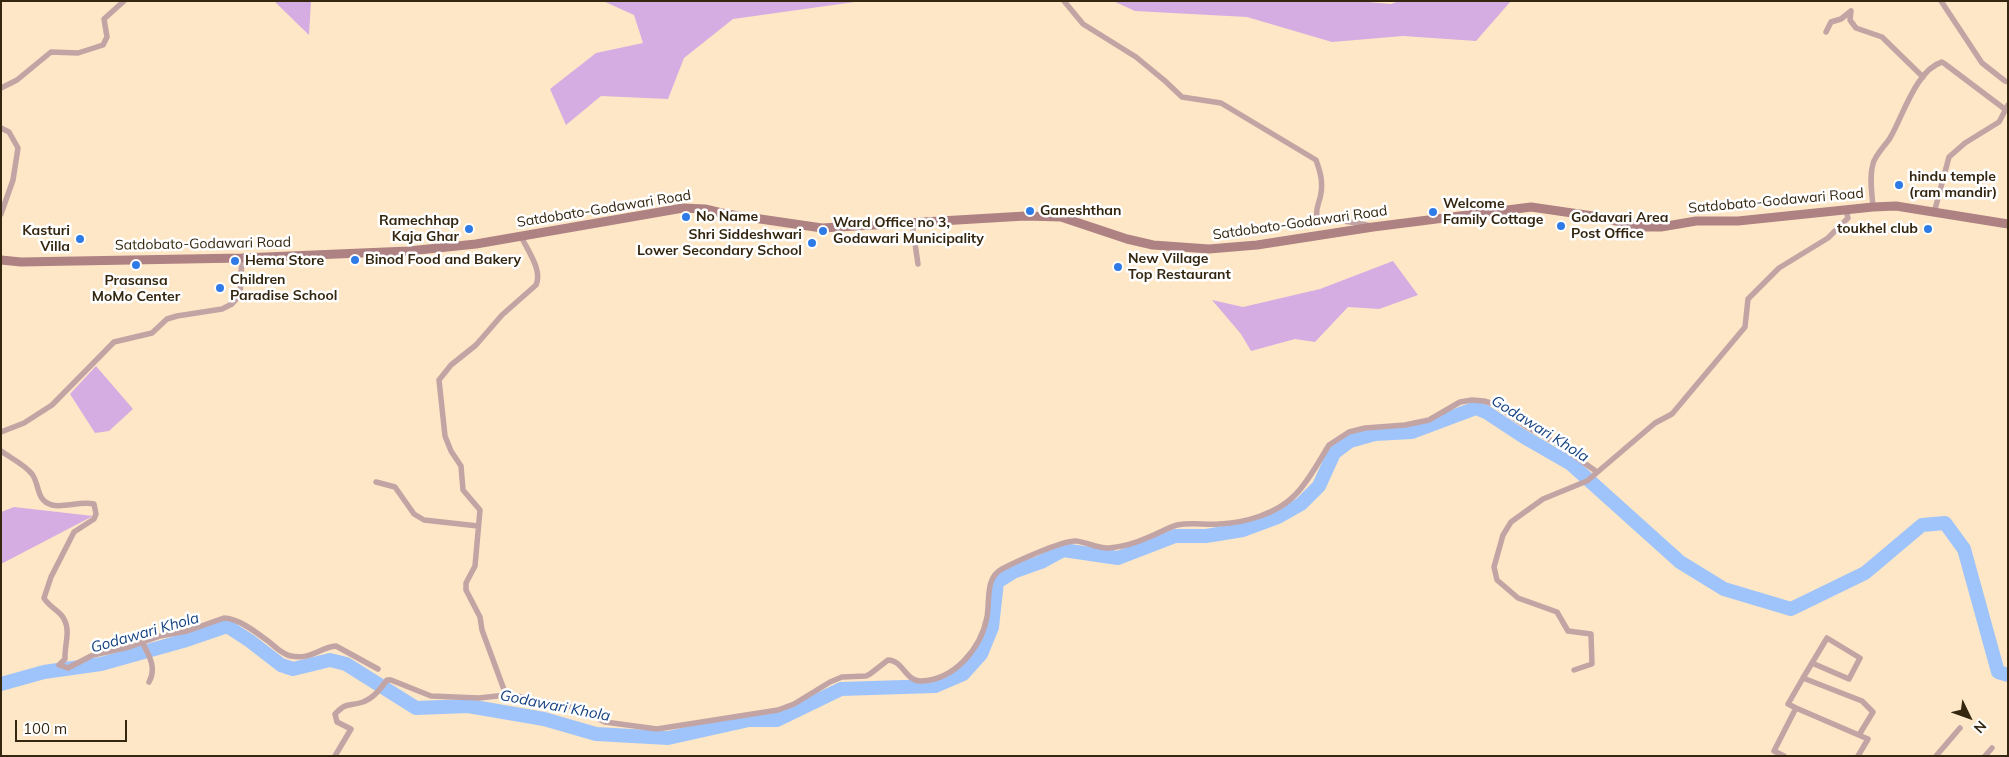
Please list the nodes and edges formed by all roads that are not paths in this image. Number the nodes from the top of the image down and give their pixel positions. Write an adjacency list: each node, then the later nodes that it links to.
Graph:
1 (124, 1): 7 (street)
2 (1064, 1): 16 (street)
3 (1942, 1): 6 (street)
4 (1826, 32): 5 (street)
5 (1923, 77): 8 (street); 10 (street)
6 (2008, 82)
7 (1, 88)
8 (2007, 107): 12 (street)
9 (1, 128): 13 (street)
10 (1873, 206): 11 (street, Satdobato-Godawari Road); 12 (street, Satdobato-Godawari Road)
11 (1846, 210): 16 (street, Satdobato-Godawari Road); 23 (street)
12 (1934, 213): 15 (street, Satdobato-Godawari Road)
13 (1, 214)
14 (912, 223): 16 (street, Satdobato-Godawari Road); 17 (street, Satdobato-Godawari Road); 20 (street)
15 (2008, 224)
16 (1373, 227)
17 (521, 236): 18 (street, Satdobato-Godawari Road); 25 (street)
18 (242, 258): 19 (street, Satdobato-Godawari Road); 21 (street)
19 (1, 260)
20 (918, 264)
21 (1, 432)
22 (1, 451): 26 (street)
23 (1597, 472): 29 (street); 32 (street)
24 (376, 482): 25 (street)
25 (478, 526): 32 (street)
26 (142, 642): 28 (street); 31 (street)
27 (1812, 663): 27 (street); 30 (street)
28 (378, 669)
29 (1574, 670)
30 (1803, 678): 33 (street); 35 (street)
31 (149, 682)
32 (506, 695): 37 (street)
33 (1796, 708): 35 (street); 38 (street)
34 (1960, 728): 40 (street)
35 (1859, 736): 39 (street)
36 (1992, 748): 41 (street)
37 (335, 756)
38 (1784, 756)
39 (1858, 756)
40 (1936, 756)
41 (1985, 756)

